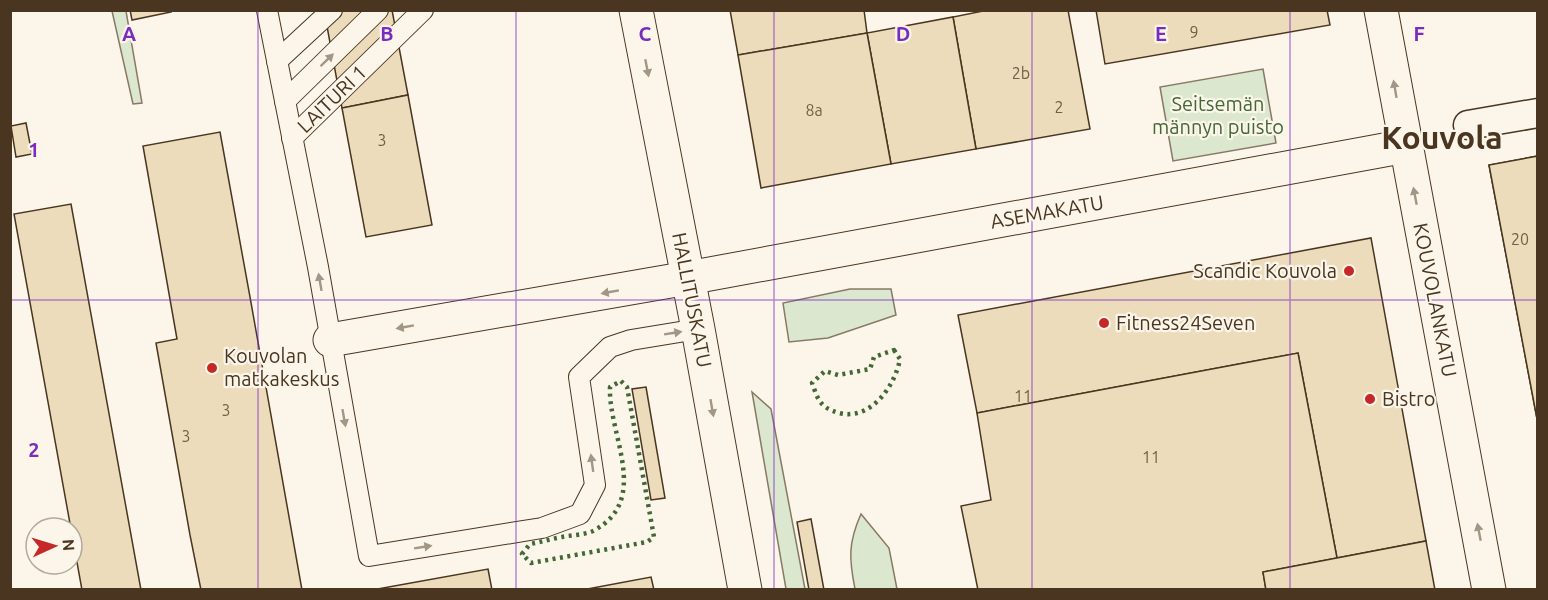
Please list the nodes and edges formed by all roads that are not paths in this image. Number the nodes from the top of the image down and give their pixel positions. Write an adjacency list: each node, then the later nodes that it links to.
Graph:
1 (332, 10): 7 (lane)
2 (378, 10): 8 (lane, one-way to 2)
3 (423, 10): 11 (lane, LAITURI 1)
4 (636, 10): 13 (street, HALLITUSKATU, one-way to 13)
5 (1381, 10): 12 (street, KOUVOLANKATU, one-way to 5)
6 (272, 14): 7 (lane)
7 (277, 61): 8 (lane)
8 (285, 100): 11 (lane)
9 (1538, 112): 10 (street)
10 (1468, 125)
11 (292, 138): 15 (lane, one-way to 11)
12 (1406, 146): 13 (street, ASEMAKATU); 17 (street, KOUVOLANKATU, one-way to 12)
13 (688, 278): 14 (street, HALLITUSKATU); 15 (street, ASEMAKATU, one-way to 15)
14 (698, 329): 15 (lane, one-way to 14); 16 (street, HALLITUSKATU, one-way to 16)
15 (330, 339)
16 (745, 590)
17 (1489, 590)

